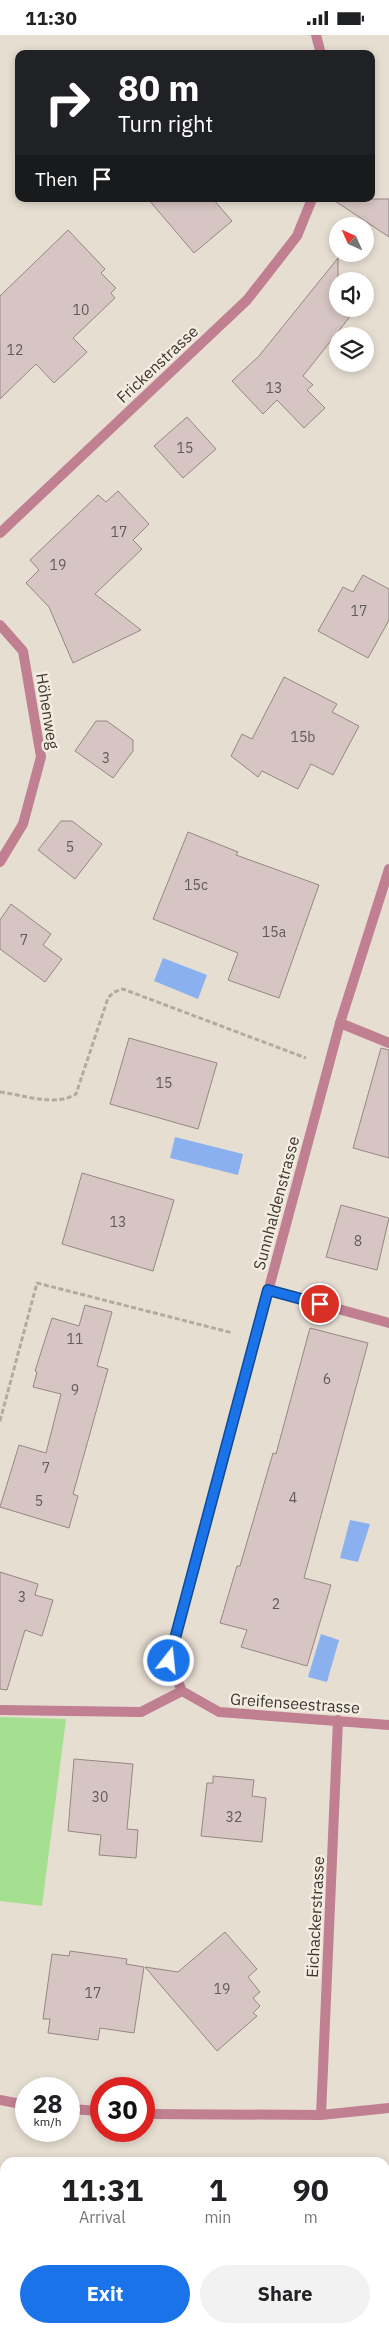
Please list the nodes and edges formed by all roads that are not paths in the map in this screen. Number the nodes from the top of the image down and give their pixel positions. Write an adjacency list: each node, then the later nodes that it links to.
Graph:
1 (316, 35): 2 (street)
2 (320, 50)
3 (311, 202): 4 (street, Frickenstrasse)
4 (0, 533)
5 (0, 625): 6 (street, Höhenweg)
6 (0, 862)
7 (389, 869): 8 (street, Sunnhaldenstrasse)
8 (340, 1023): 9 (street); 10 (street, Sunnhaldenstrasse)
9 (389, 1043)
10 (268, 1290): 11 (street); 12 (street, Sunnhaldenstrasse)
11 (389, 1323)
12 (182, 1691): 13 (street); 14 (street, Greifenseestrasse)
13 (0, 1710)
14 (338, 1720): 15 (street, Greifenseestrasse); 20 (street, Eichackerstrasse)
15 (389, 1725)
16 (0, 2100): 17 (street)
17 (15, 2103)
18 (389, 2108): 20 (street)
19 (155, 2114): 20 (street)
20 (321, 2115)

